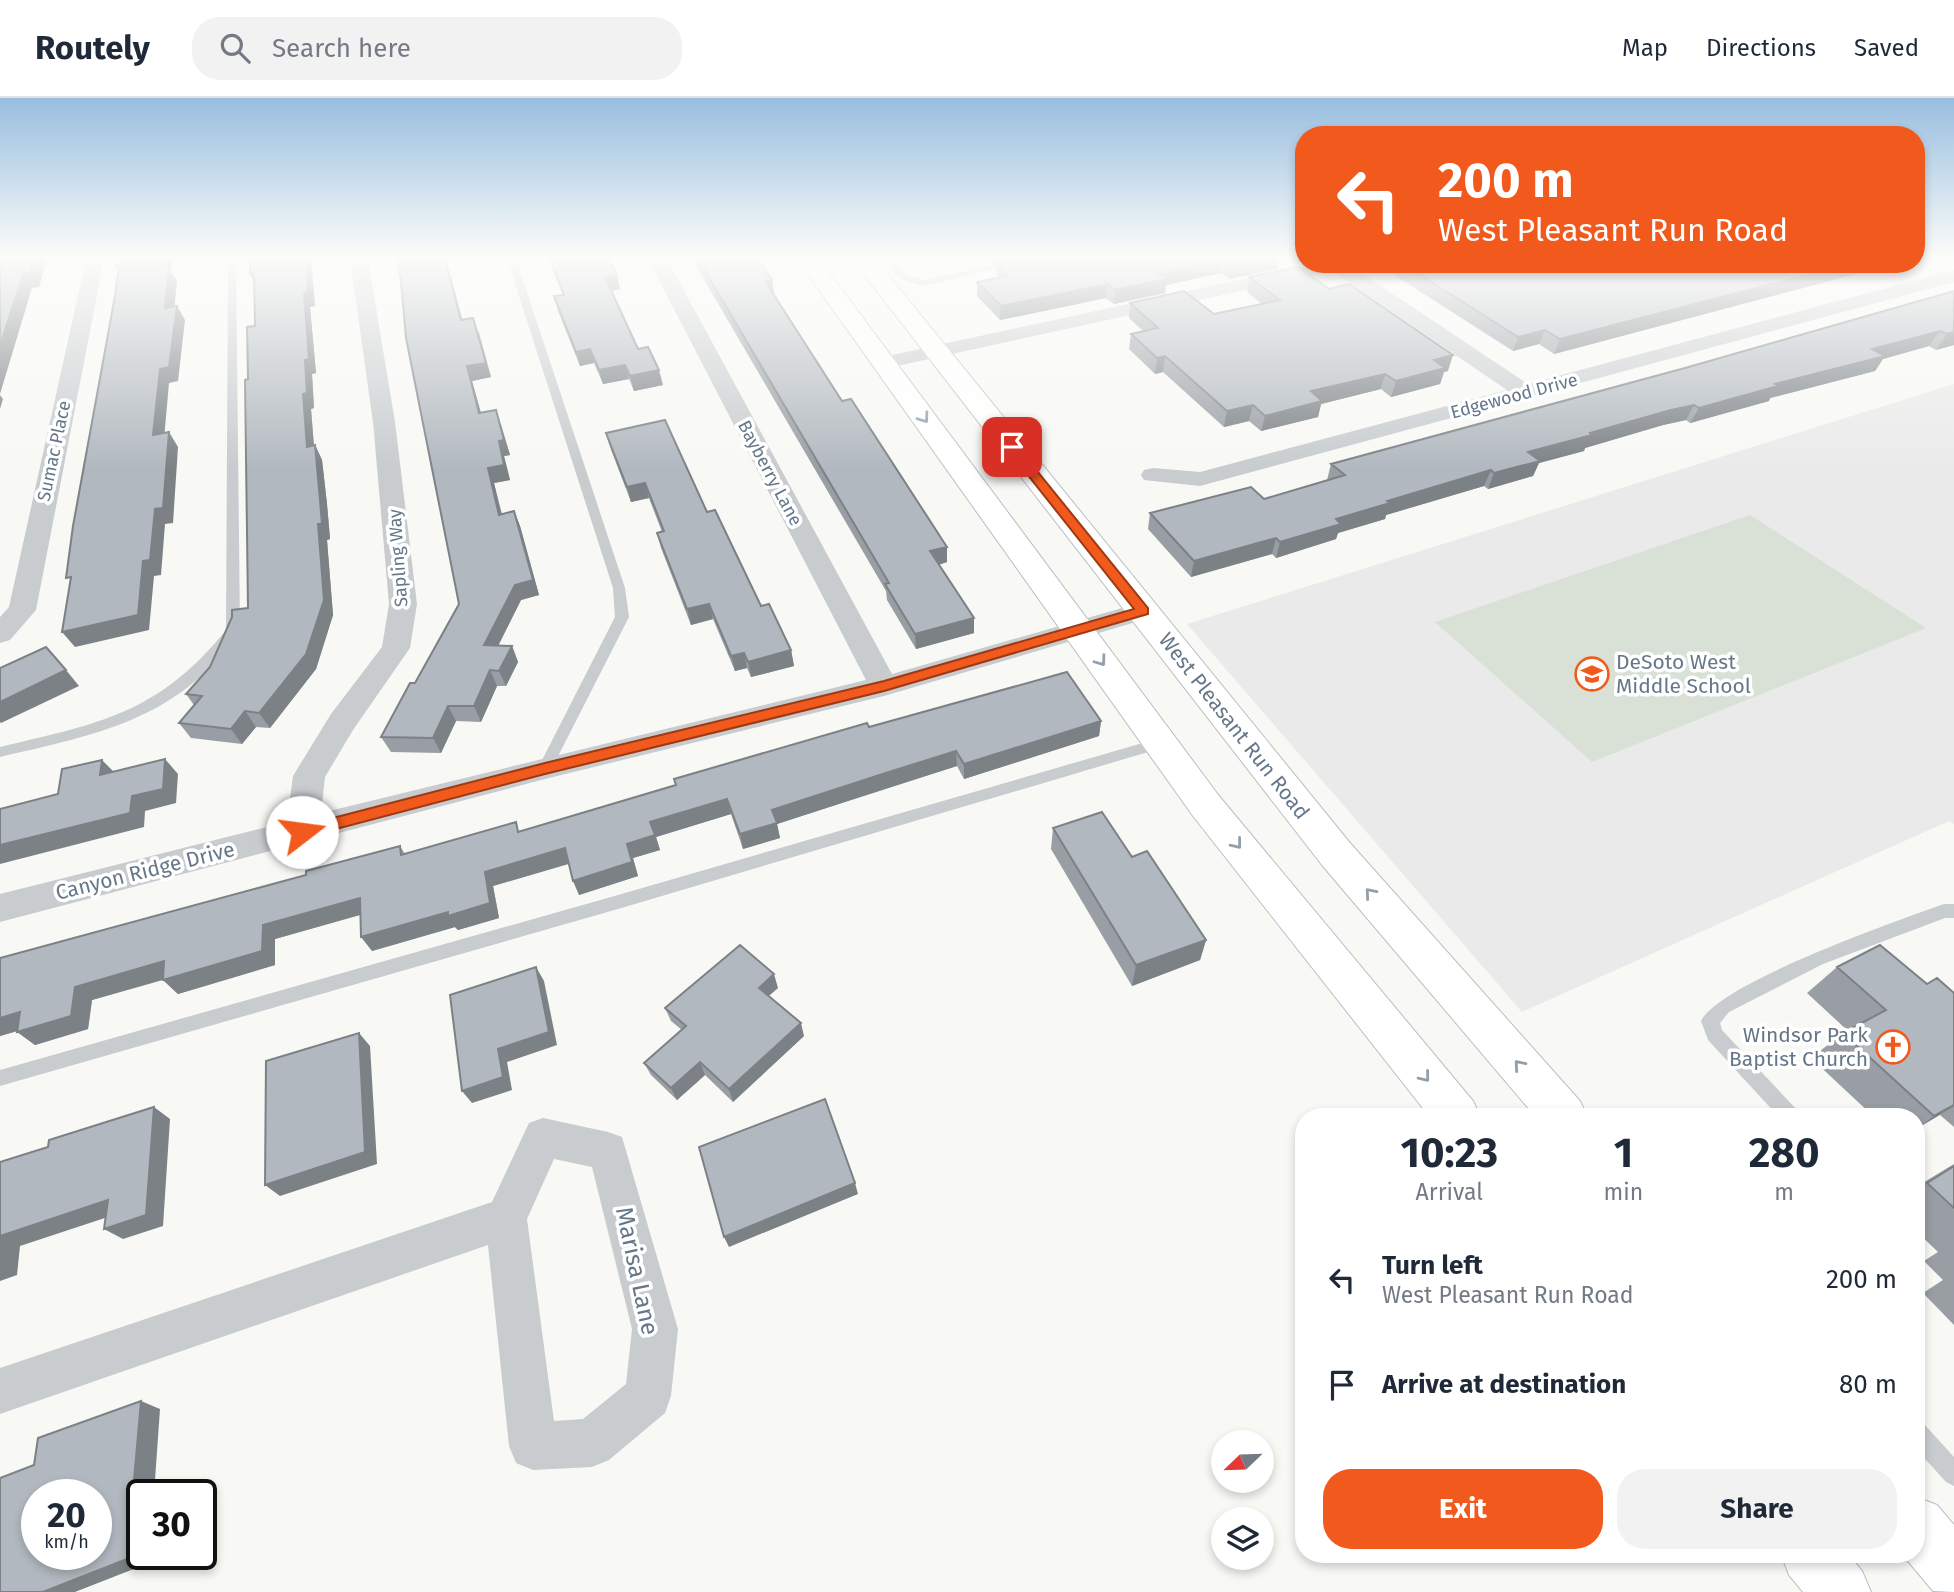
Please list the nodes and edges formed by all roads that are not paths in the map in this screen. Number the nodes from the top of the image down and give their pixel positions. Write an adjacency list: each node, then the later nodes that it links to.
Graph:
1 (80, 329): 17 (street, Sumac Place)
2 (232, 329): 20 (lane)
3 (370, 329): 22 (street, Sapling Way)
4 (534, 329): 21 (lane)
5 (694, 329): 18 (street, Bayberry Lane)
6 (858, 329): 12 (main road)
7 (918, 329): 11 (main road, West Pleasant Run Road)
8 (1044, 329): 11 (street)
9 (1432, 329): 13 (street)
10 (1762, 329): 13 (street, Edgewood Drive)
11 (937, 352): 12 (street); 15 (main road, West Pleasant Run Road)
12 (883, 363): 16 (main road, one-way to 16)
13 (1527, 393): 14 (street, Edgewood Drive)
14 (1153, 475)
15 (1143, 611): 16 (street, Canyon Ridge Drive); 27 (main road, West Pleasant Run Road, one-way to 15)
16 (1078, 630): 18 (street, Canyon Ridge Drive); 19 (main road, one-way to 19)
17 (0, 634)
18 (884, 686): 21 (street, Canyon Ridge Drive)
19 (1160, 743): 25 (lane); 26 (main road, one-way to 26)
20 (0, 752)
21 (545, 768): 22 (street, Canyon Ridge Drive)
22 (302, 832): 23 (street, Canyon Ridge Drive)
23 (0, 908)
24 (1954, 911): 28 (lane)
25 (0, 1078)
26 (1451, 1108)
27 (1557, 1108)
28 (1783, 1108)
29 (506, 1218): 29 (street, Marisa Lane); 30 (street)
30 (0, 1391)
31 (1925, 1442): 32 (lane)
32 (1954, 1474)
33 (1925, 1536): 35 (main road)
34 (1817, 1563): 36 (main road)
35 (1954, 1570)
36 (1841, 1592)

